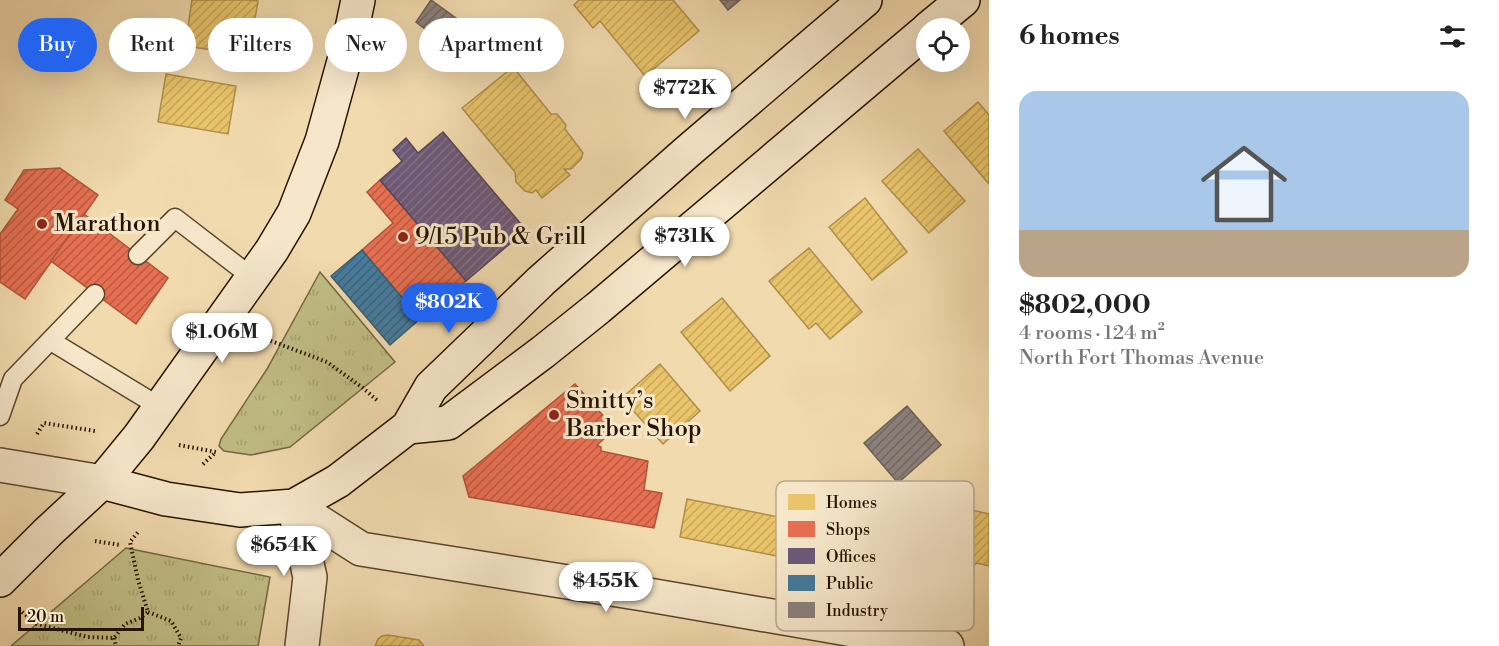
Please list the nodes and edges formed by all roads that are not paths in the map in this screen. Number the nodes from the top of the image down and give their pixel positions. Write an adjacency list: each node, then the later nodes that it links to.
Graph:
1 (358, 0): 7 (street)
2 (865, 0): 12 (street)
3 (963, 0): 4 (street)
4 (941, 18)
5 (916, 39): 12 (street)
6 (138, 255): 7 (lane)
7 (253, 278): 10 (street)
8 (95, 294): 9 (lane)
9 (51, 341): 10 (lane); 11 (lane)
10 (160, 407): 14 (street)
11 (0, 416)
12 (408, 427): 15 (street)
13 (0, 465): 14 (street)
14 (102, 482): 15 (street); 16 (street)
15 (294, 506): 17 (street); 19 (street)
16 (7, 593)
17 (776, 617)
18 (860, 631): 20 (street)
19 (302, 646)
20 (947, 646)

